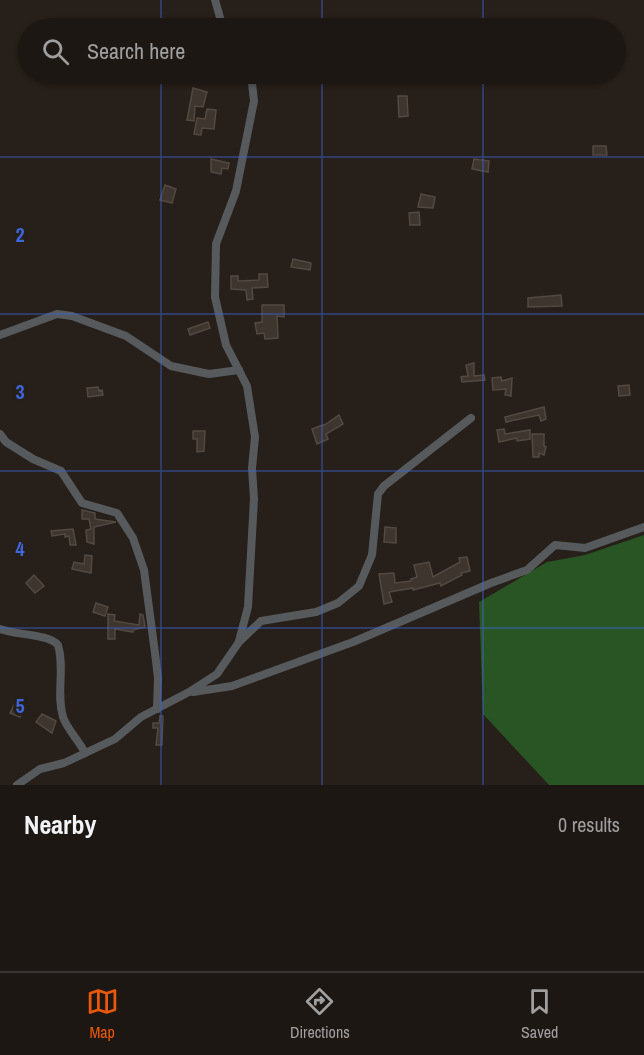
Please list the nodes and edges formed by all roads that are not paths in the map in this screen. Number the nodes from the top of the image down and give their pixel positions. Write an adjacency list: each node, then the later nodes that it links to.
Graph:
1 (215, 0): 2 (street)
2 (220, 18)
3 (252, 84): 5 (street)
4 (0, 335): 5 (street)
5 (239, 370): 9 (street)
6 (471, 418): 10 (street)
7 (0, 434): 14 (street)
8 (644, 527): 13 (street)
9 (247, 613): 10 (street); 12 (street)
10 (261, 621): 12 (street)
11 (0, 629): 15 (street)
12 (239, 642): 13 (street)
13 (189, 692): 14 (street)
14 (157, 709): 15 (street)
15 (86, 753): 16 (street)
16 (17, 785)

